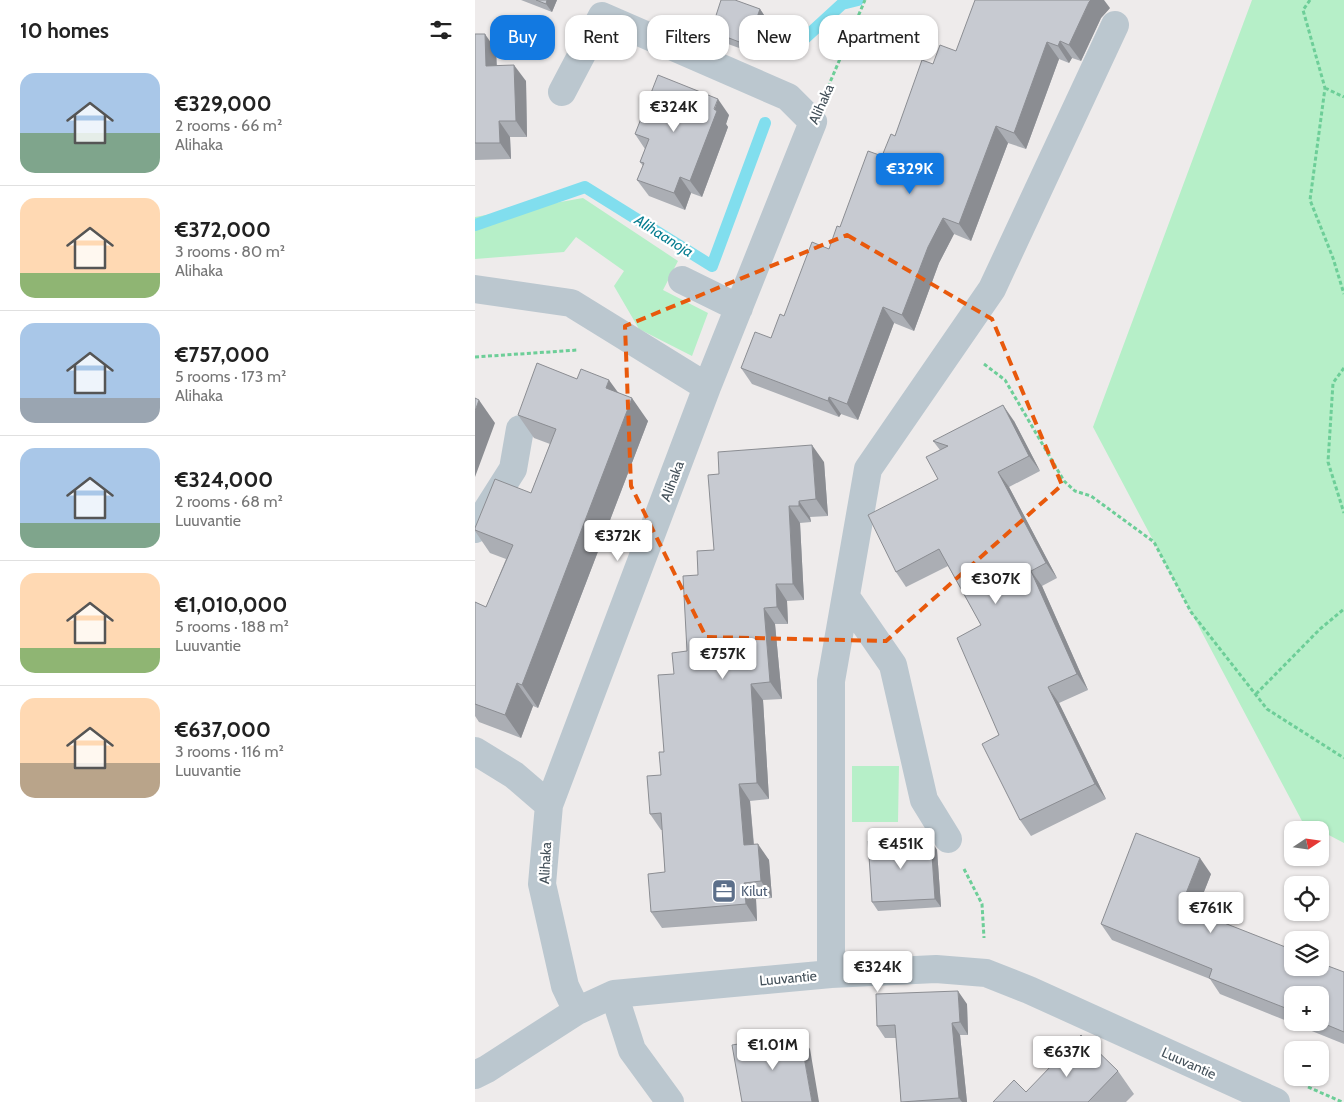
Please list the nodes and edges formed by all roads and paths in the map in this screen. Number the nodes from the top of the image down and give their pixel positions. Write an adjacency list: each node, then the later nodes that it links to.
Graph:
1 (865, 0): 7 (path, Alihaka)
2 (1310, 0): 4 (path)
3 (1115, 25): 12 (street)
4 (1325, 88): 6 (path); 10 (path)
5 (562, 92): 7 (street)
6 (1344, 97)
7 (813, 122): 11 (street, Alihaka)
8 (682, 280): 11 (street)
9 (475, 289): 16 (street)
10 (1344, 294)
11 (739, 308): 16 (street, Alihaka)
12 (955, 342): 20 (street); 22 (path)
13 (581, 350): 14 (path)
14 (475, 357)
15 (1344, 368): 18 (path)
16 (707, 388): 25 (street, Alihaka)
17 (519, 429): 19 (street)
18 (1344, 513)
19 (475, 529)
20 (846, 597): 26 (street); 28 (street)
21 (1344, 609): 22 (path)
22 (1256, 694): 24 (path)
23 (475, 751): 25 (street)
24 (1344, 758)
25 (549, 805): 30 (street, Alihaka)
26 (948, 839): 27 (path)
27 (984, 941)
28 (831, 974): 29 (street, Luuvantie); 33 (street, Luuvantie)
29 (614, 994): 30 (street, Luuvantie); 32 (street)
30 (577, 1011): 31 (street, Luuvantie)
31 (475, 1074)
32 (670, 1102)
33 (1276, 1102)

